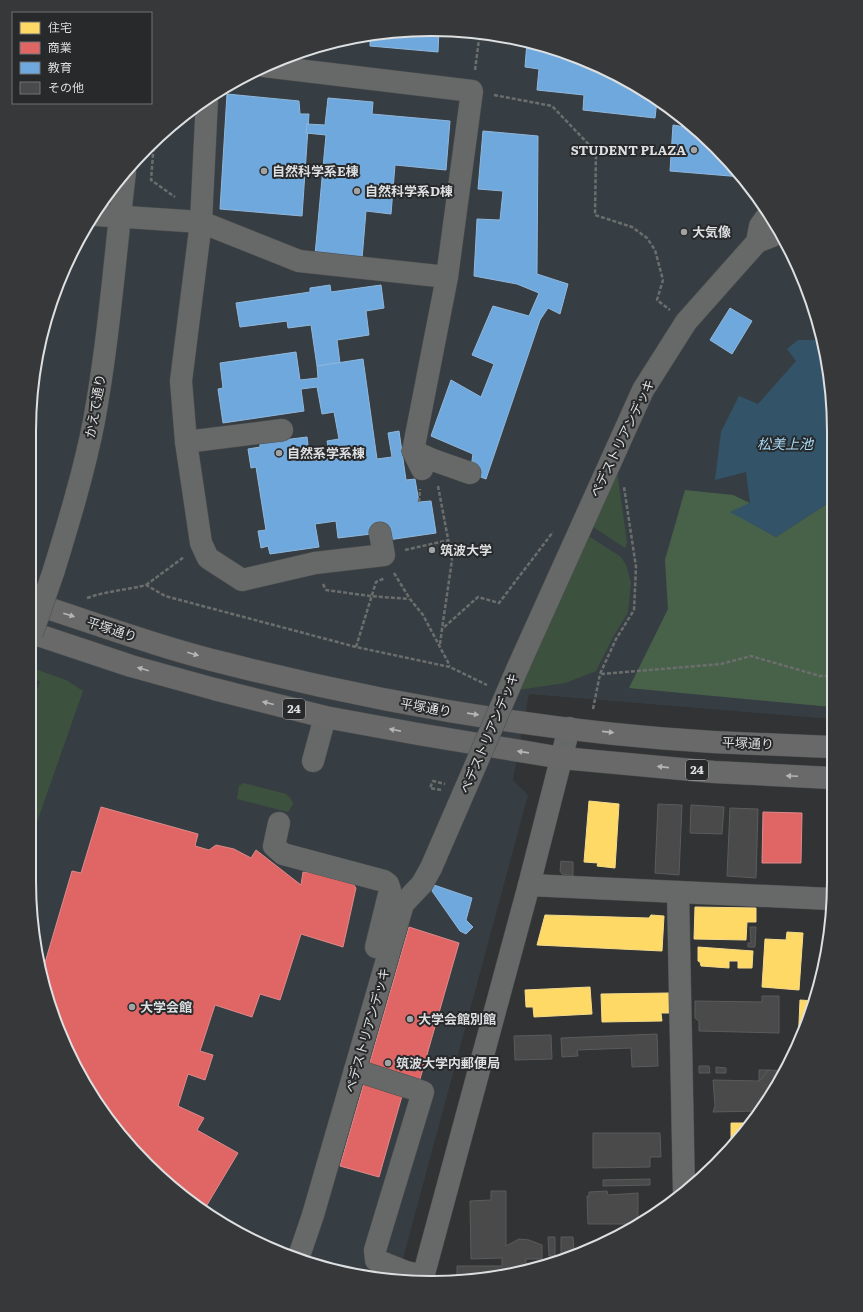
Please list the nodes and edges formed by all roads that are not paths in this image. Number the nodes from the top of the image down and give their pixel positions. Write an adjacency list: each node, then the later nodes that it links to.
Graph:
1 (277, 68): 10 (street)
2 (207, 107): 7 (street)
3 (124, 184): 5 (street, かえで通り)
4 (101, 215): 5 (street)
5 (120, 216): 7 (street); 16 (street, かえで通り, bridge)
6 (765, 219): 9 (street, ペデストリアンデッキ)
7 (201, 222): 10 (street); 12 (street)
8 (774, 234): 9 (street, ペデストリアンデッキ)
9 (757, 242): 28 (street, ペデストリアンデッキ, bridge)
10 (447, 278): 13 (street)
11 (282, 430): 12 (street)
12 (186, 442): 14 (street)
13 (470, 473)
14 (380, 533)
15 (36, 604): 19 (main road, 平塚通り / 24, one-way to 19)
16 (36, 622)
17 (36, 634): 18 (main road, 24, one-way to 17)
18 (325, 716): 21 (main road, 24, one-way to 18); 22 (street)
19 (569, 728): 20 (main road, 平塚通り / 24, one-way to 20); 21 (street)
20 (827, 747)
21 (562, 758): 23 (main road, 24, one-way to 21); 25 (street)
22 (313, 761)
23 (827, 778)
24 (279, 823): 28 (street)
25 (529, 885): 26 (street); 34 (street)
26 (678, 892): 27 (street); 31 (street)
27 (826, 899)
28 (383, 949): 29 (street, ペデストリアンデッキ); 30 (street)
29 (355, 1070): 30 (street, ペデストリアンデッキ); 33 (street)
30 (345, 1104): 32 (street, ペデストリアンデッキ)
31 (684, 1185)
32 (300, 1254)
33 (414, 1275)
34 (424, 1276)

